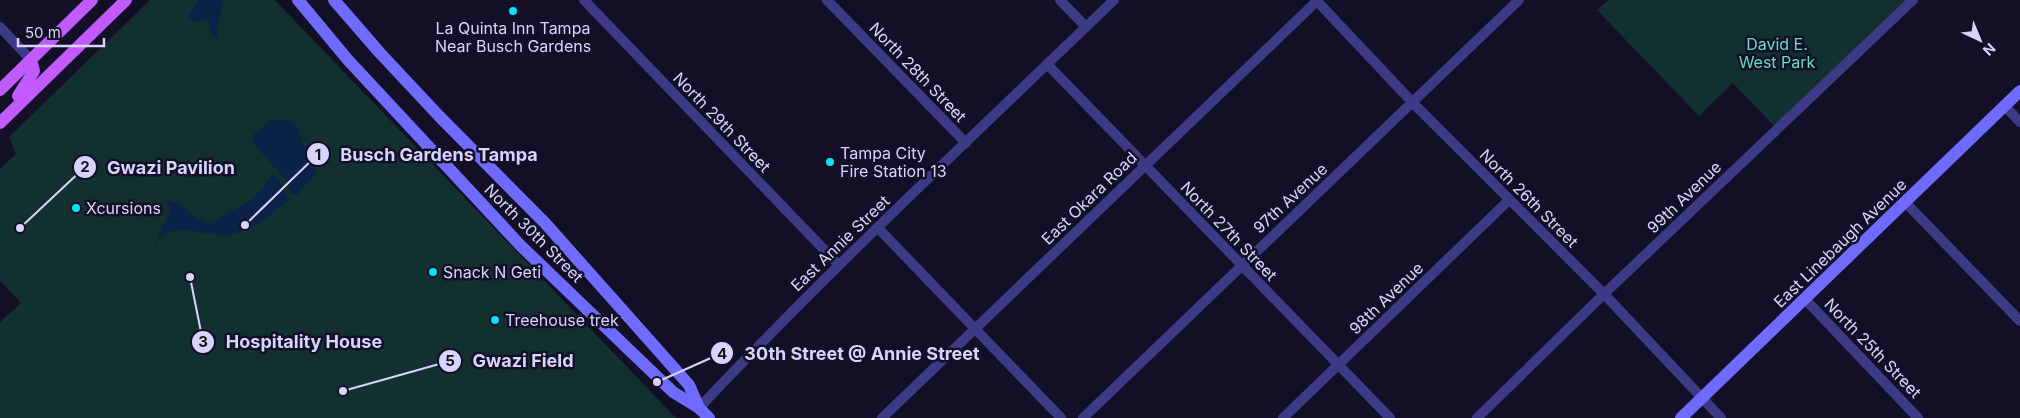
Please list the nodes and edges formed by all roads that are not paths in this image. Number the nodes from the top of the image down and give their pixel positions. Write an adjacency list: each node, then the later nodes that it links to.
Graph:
1 (92, 0): 14 (main road)
2 (126, 0): 22 (main road)
3 (298, 0): 36 (main road, North 30th Street)
4 (334, 0): 36 (main road, North 30th Street)
5 (584, 0): 28 (street, North 29th Street)
6 (827, 0): 23 (street, North 28th Street)
7 (1060, 0): 13 (street)
8 (1114, 0): 13 (street, East Annie Street)
9 (1317, 0): 18 (street, North 26th Street); 24 (street, East Okara Road)
10 (1519, 0): 18 (street, 97th Avenue)
11 (1913, 0): 30 (street, 99th Avenue)
12 (0, 27): 14 (street)
13 (1086, 27): 15 (street, East Annie Street)
14 (31, 60): 16 (main road); 20 (main road)
15 (1047, 64): 23 (street, East Annie Street); 24 (street, North 27th Street)
16 (0, 90)
17 (2020, 91): 19 (main road, East Linebaugh Avenue)
18 (1413, 103): 25 (street, North 26th Street); 29 (street, 97th Avenue)
19 (2005, 106): 21 (street); 26 (main road, East Linebaugh Avenue)
20 (0, 117)
21 (2020, 122)
22 (0, 123)
23 (966, 143): 27 (street, East Annie Street)
24 (1145, 165): 29 (street, North 27th Street); 33 (street, East Okara Road)
25 (1509, 200): 30 (street, North 26th Street); 34 (street, 98th Avenue)
26 (1905, 202): 31 (main road, East Linebaugh Avenue); 32 (street)
27 (878, 228): 28 (street, East Annie Street); 33 (street)
28 (838, 264): 36 (street, East Annie Street)
29 (1241, 265): 34 (street, North 27th Street); 40 (street, 97th Avenue)
30 (1604, 294): 35 (street, North 26th Street); 43 (street, 99th Avenue)
31 (1805, 299): 35 (main road, East Linebaugh Avenue); 46 (street, North 25th Street)
32 (2020, 321)
33 (973, 329): 38 (street, East Okara Road); 39 (street)
34 (1338, 365): 41 (street, 98th Avenue); 42 (street, North 27th Street)
35 (1702, 398): 44 (main road, East Linebaugh Avenue); 45 (street, North 26th Street)
36 (699, 408): 37 (main road, North 30th Street)
37 (709, 418)
38 (882, 418)
39 (1062, 418)
40 (1082, 418)
41 (1283, 418)
42 (1390, 418)
43 (1477, 418)
44 (1681, 418)
45 (1721, 418)
46 (1918, 418)

